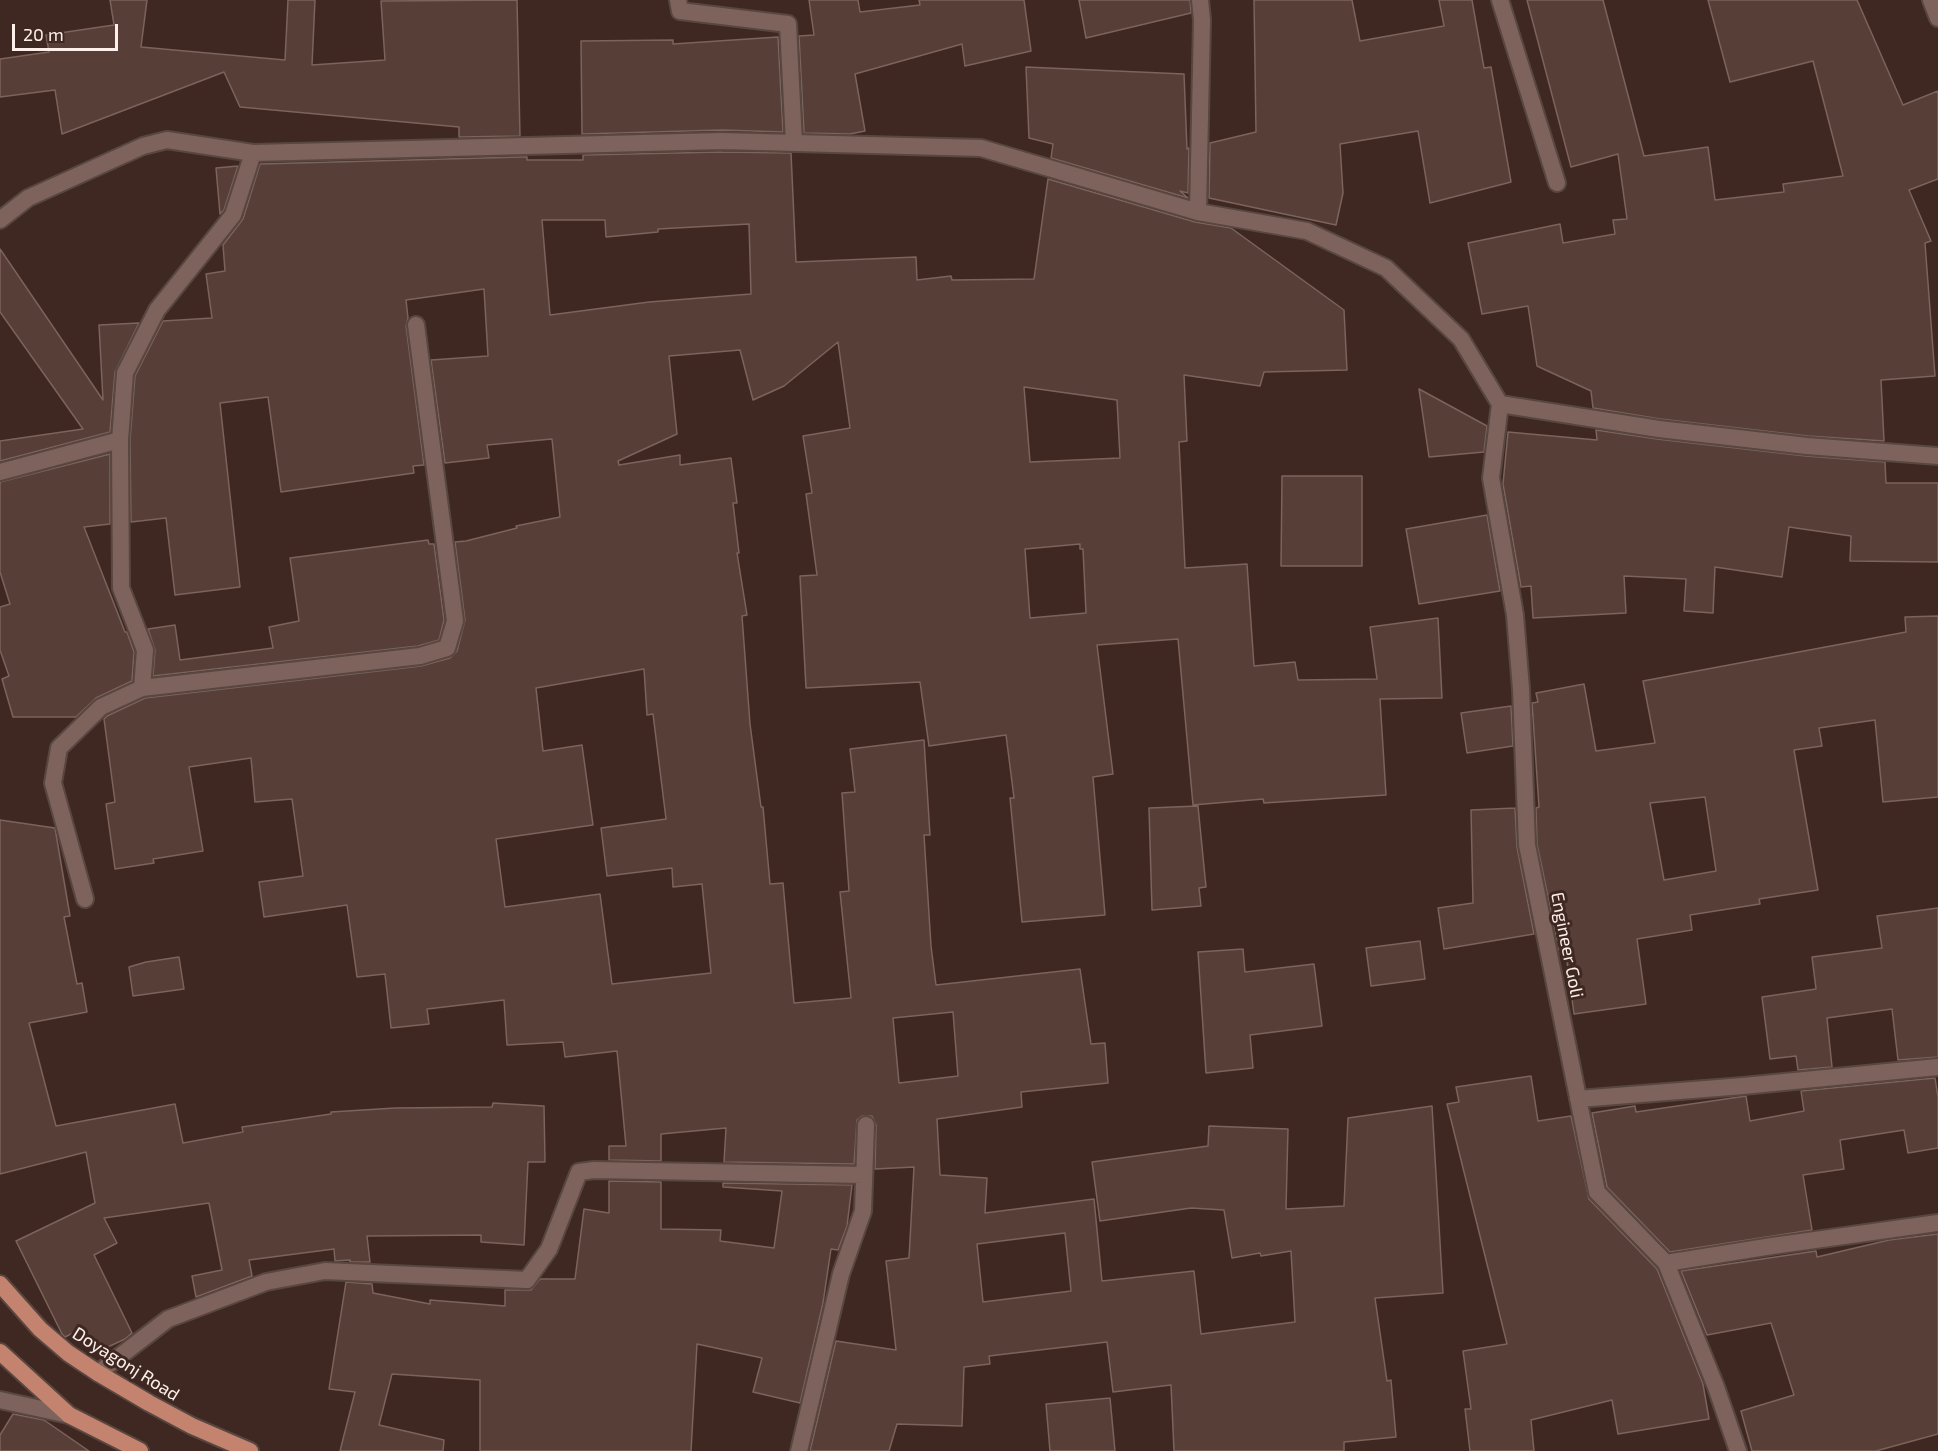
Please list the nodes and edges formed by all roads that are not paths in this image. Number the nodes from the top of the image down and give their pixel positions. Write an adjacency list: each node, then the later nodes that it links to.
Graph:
1 (678, 0): 6 (street)
2 (1200, 0): 9 (street)
3 (1500, 0): 8 (street)
4 (1930, 0): 5 (street)
5 (1938, 18)
6 (794, 143): 7 (street); 9 (street)
7 (253, 153): 10 (street); 13 (street)
8 (1557, 183)
9 (1198, 212): 12 (street)
10 (0, 220)
11 (416, 325): 16 (street)
12 (1500, 404): 14 (street); 19 (street, Engineer Goli)
13 (120, 440): 15 (street); 16 (street)
14 (1938, 456)
15 (0, 472)
16 (141, 688): 17 (street)
17 (86, 899)
18 (1938, 1067): 19 (street)
19 (1578, 1099): 23 (street, Engineer Goli)
20 (866, 1125): 21 (street)
21 (864, 1174): 26 (street); 31 (street)
22 (1938, 1223): 23 (street)
23 (1666, 1263): 32 (street, Engineer Goli)
24 (0, 1284): 26 (main road, Doyagonj Road)
25 (0, 1352): 28 (main road)
26 (98, 1373): 30 (main road, Doyagonj Road)
27 (0, 1400): 28 (street)
28 (69, 1415): 29 (main road)
29 (140, 1451)
30 (250, 1451)
31 (799, 1451)
32 (1738, 1451)

